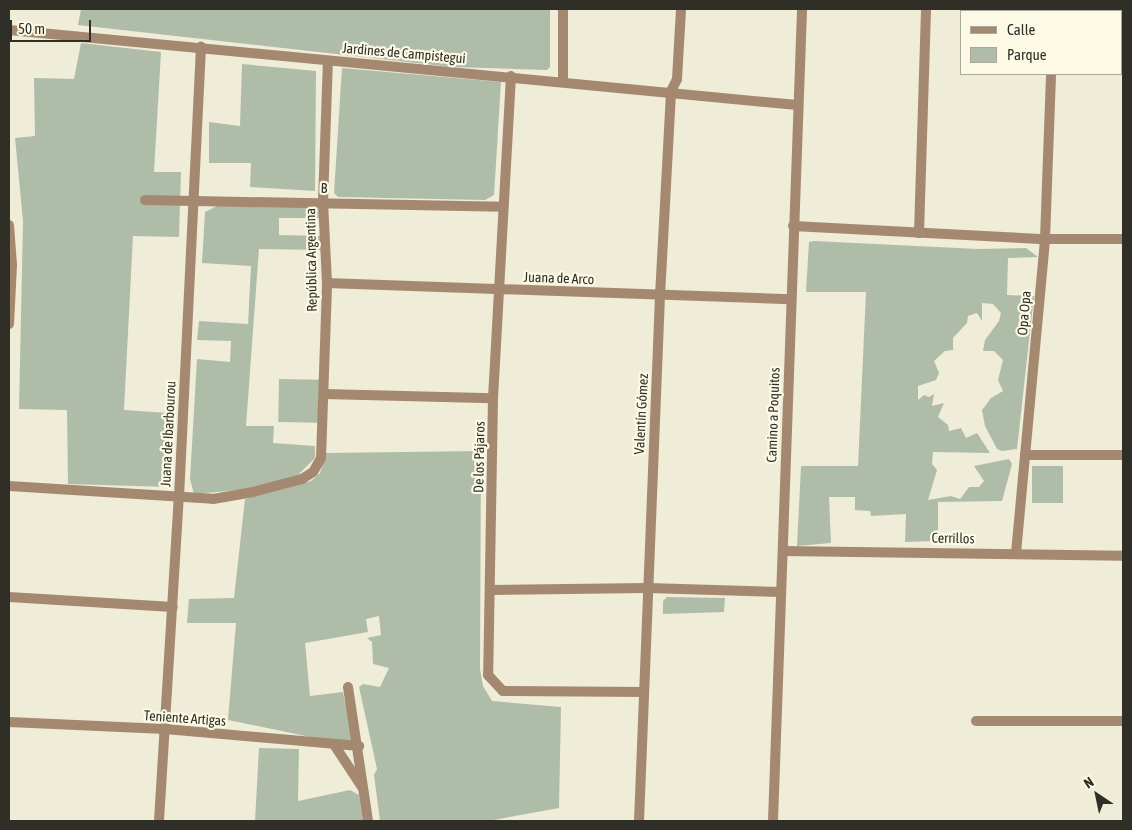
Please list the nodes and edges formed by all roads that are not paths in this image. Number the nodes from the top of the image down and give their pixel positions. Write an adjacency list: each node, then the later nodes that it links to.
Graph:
1 (563, 9): 10 (street)
2 (681, 9): 11 (street, Valentín Gómez)
3 (802, 9): 12 (street, Camino a Poquitos)
4 (926, 9): 19 (street)
5 (9, 30): 6 (street, Jardines de Campistegui)
6 (201, 47): 7 (street, Jardines de Campistegui); 13 (street, Juana de Ibarbourou)
7 (328, 61): 9 (street, Jardines de Campistegui); 15 (street, República Argentina)
8 (1052, 75): 21 (street, Opa Opa)
9 (511, 76): 10 (street, Jardines de Campistegui); 16 (street, De los Pájaros)
10 (563, 80): 11 (street, Jardines de Campistegui)
11 (671, 91): 12 (street, Jardines de Campistegui); 25 (street, Valentín Gómez)
12 (797, 105): 18 (street, Camino a Poquitos)
13 (193, 199): 14 (street, B); 15 (street, B); 33 (street, Juana de Ibarbourou)
14 (145, 200)
15 (323, 202): 16 (street, B); 23 (street, República Argentina)
16 (502, 208): 24 (street, De los Pájaros)
17 (9, 225): 22 (street)
18 (793, 226): 19 (street); 26 (street, Camino a Poquitos)
19 (919, 234): 21 (street)
20 (1123, 238): 21 (street)
21 (1045, 239): 30 (street, Opa Opa)
22 (9, 245): 27 (street)
23 (327, 283): 24 (street, Juana de Arco); 28 (street, República Argentina)
24 (498, 289): 25 (street, Juana de Arco); 29 (street, De los Pájaros)
25 (660, 296): 26 (street, Juana de Arco); 37 (street, Valentín Gómez)
26 (790, 300): 34 (street, Camino a Poquitos)
27 (9, 324)
28 (324, 394): 29 (street); 33 (street, República Argentina)
29 (493, 398): 38 (street, De los Pájaros)
30 (1025, 455): 31 (street); 35 (street, Opa Opa)
31 (1123, 455)
32 (9, 486): 33 (street)
33 (179, 497): 41 (street, Juana de Ibarbourou)
34 (783, 551): 35 (street, Cerrillos); 39 (street, Camino a Poquitos)
35 (1016, 553): 36 (street, Cerrillos)
36 (1123, 556)
37 (648, 588): 38 (street); 39 (street); 43 (street, Valentín Gómez)
38 (490, 590): 43 (street, De los Pájaros)
39 (781, 592): 54 (street, Camino a Poquitos)
40 (9, 598): 41 (street)
41 (173, 607): 47 (street, Juana de Ibarbourou)
42 (348, 687): 49 (street)
43 (644, 692): 53 (street, Valentín Gómez)
44 (976, 721): 45 (street)
45 (1123, 721)
46 (9, 722): 47 (street, Teniente Artigas)
47 (164, 730): 48 (street, Teniente Artigas); 51 (street, Juana de Ibarbourou)
48 (335, 746): 49 (street, Teniente Artigas); 50 (street)
49 (359, 746): 50 (street)
50 (362, 788): 52 (street)
51 (159, 821)
52 (368, 821)
53 (639, 821)
54 (773, 821)

